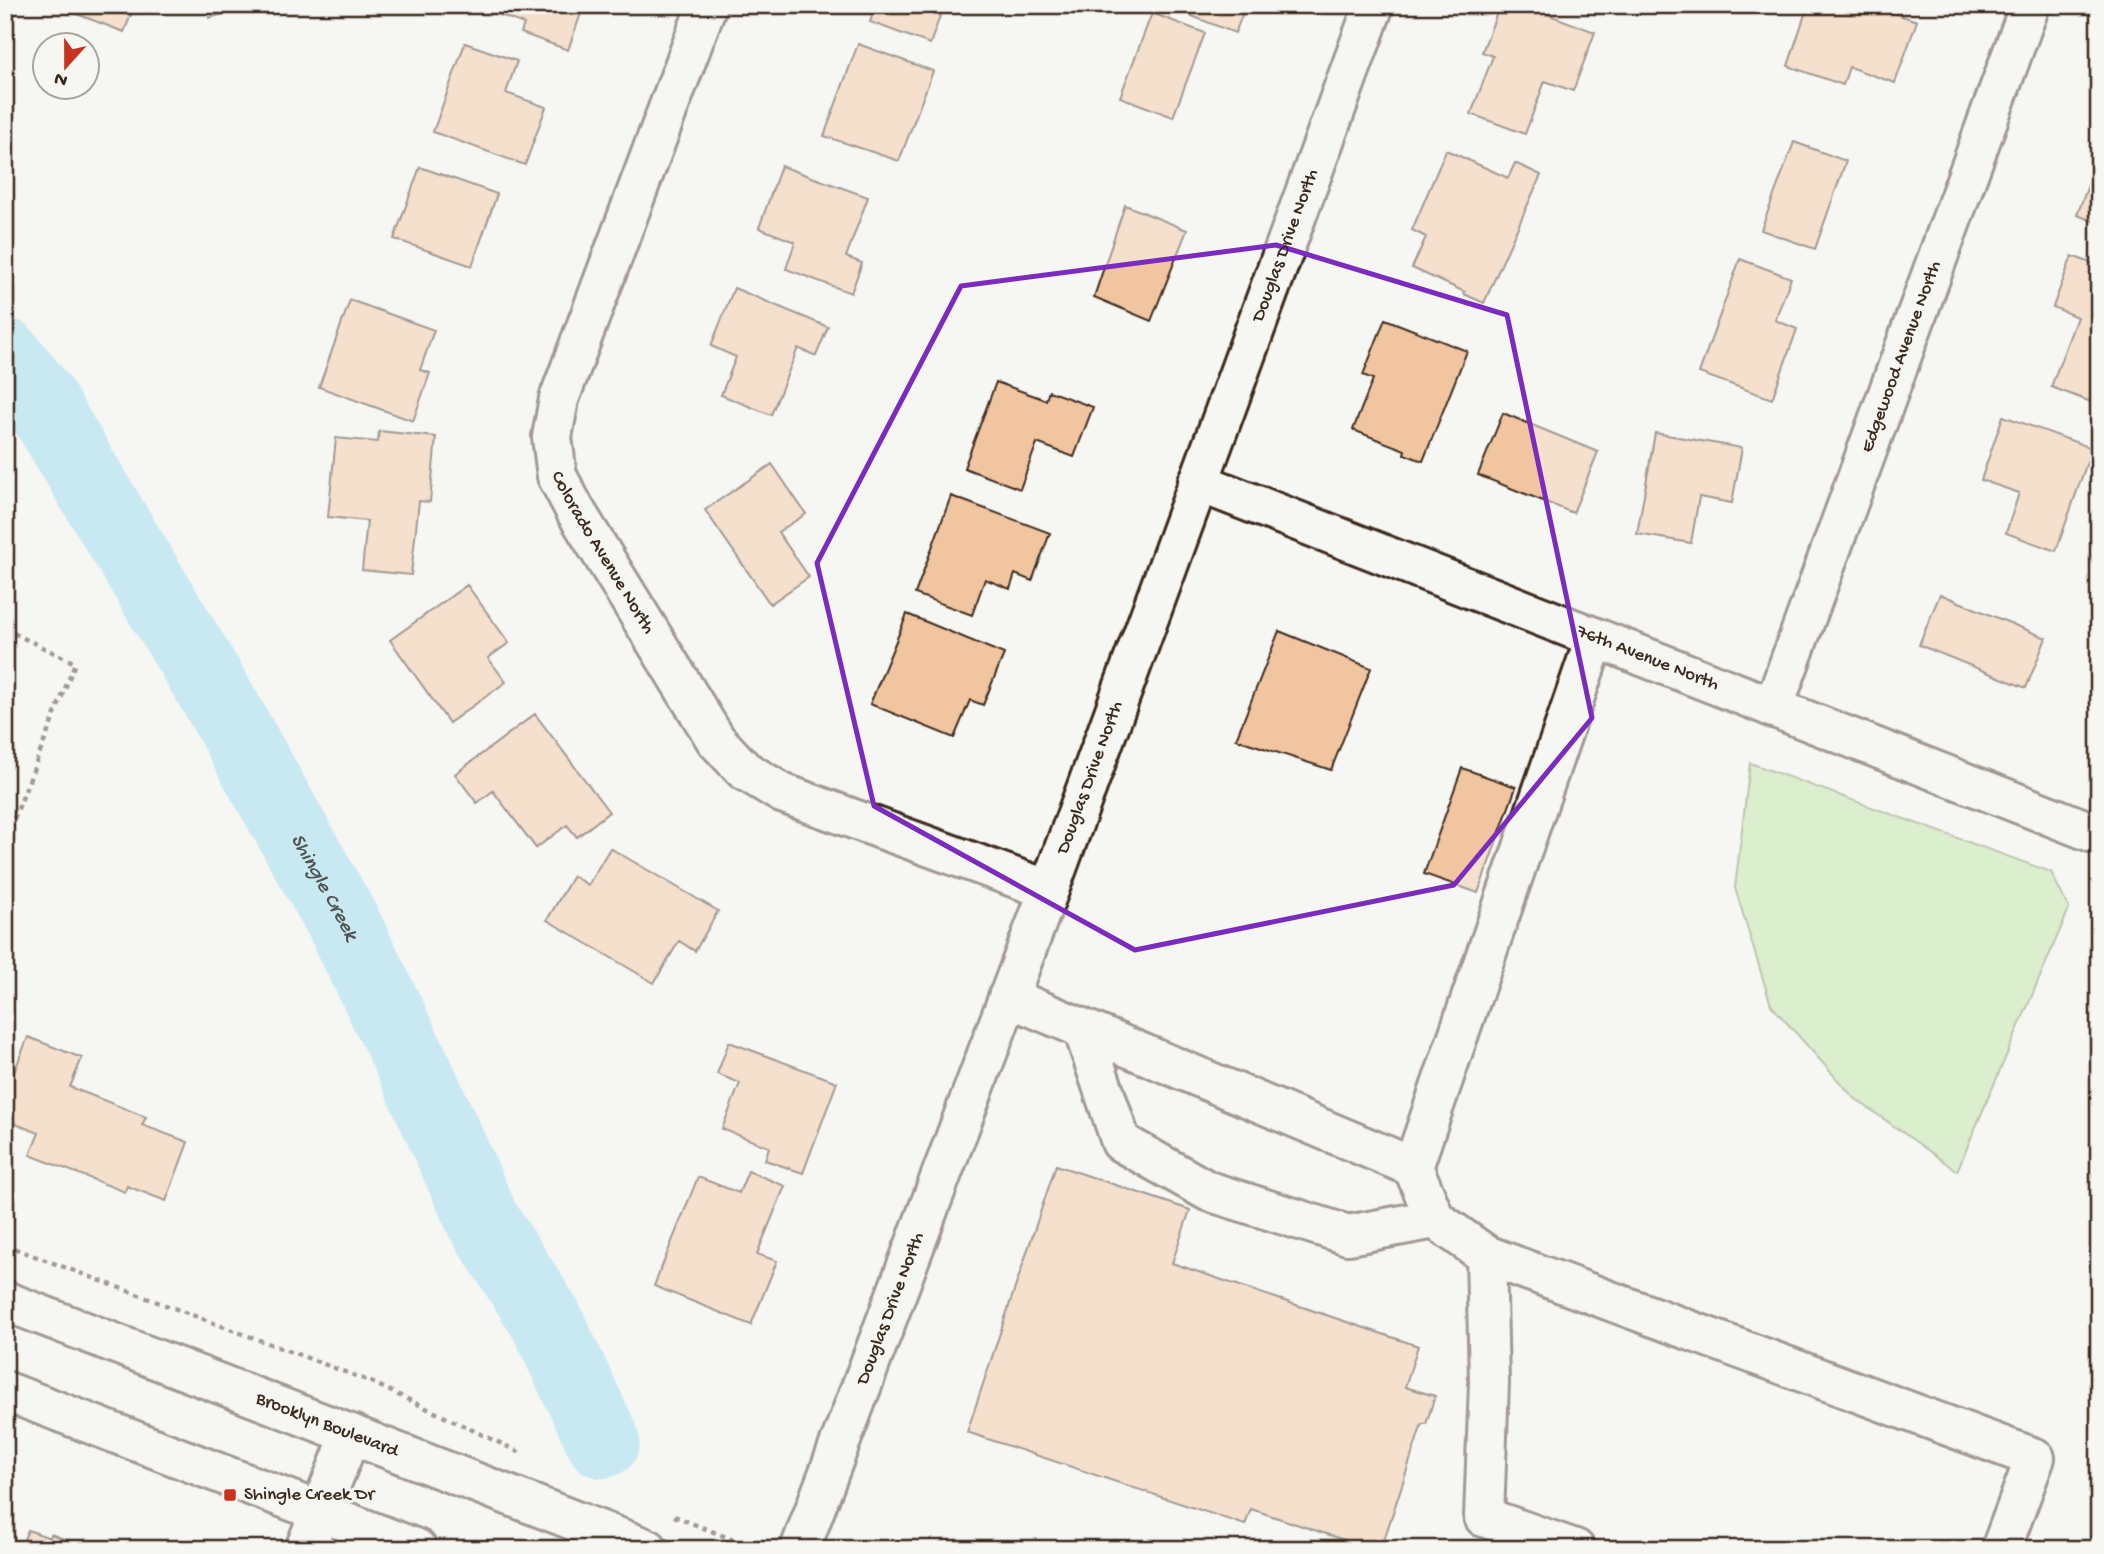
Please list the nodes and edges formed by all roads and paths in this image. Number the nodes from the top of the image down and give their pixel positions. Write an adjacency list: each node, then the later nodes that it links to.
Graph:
1 (707, 5): 10 (street, Colorado Avenue North)
2 (1374, 5): 4 (street, Douglas Drive North)
3 (2030, 5): 7 (street, Edgewood Avenue North)
4 (1198, 482): 6 (street, 76th Avenue North); 10 (street, Douglas Drive North)
5 (5, 629): 9 (path)
6 (1595, 638): 7 (street, 76th Avenue North); 13 (street)
7 (1773, 708): 8 (street, 76th Avenue North)
8 (2099, 835)
9 (5, 842)
10 (1049, 890): 11 (street, Douglas Drive North)
11 (1008, 997): 12 (street); 27 (street, Douglas Drive North)
12 (1083, 1029): 13 (street); 14 (street)
13 (1413, 1167): 14 (street)
14 (1435, 1219): 16 (street)
15 (5, 1245): 20 (path)
16 (1486, 1255): 28 (street); 29 (street)
17 (5, 1301): 19 (street, Brooklyn Boulevard)
18 (5, 1391): 21 (street)
19 (352, 1434): 21 (street); 25 (street, Brooklyn Boulevard)
20 (528, 1457)
21 (320, 1510): 23 (street); 24 (street)
22 (668, 1514): 26 (path)
23 (306, 1549)
24 (417, 1549)
25 (648, 1549)
26 (765, 1549)
27 (800, 1549)
28 (1575, 1549)
29 (2001, 1549)

